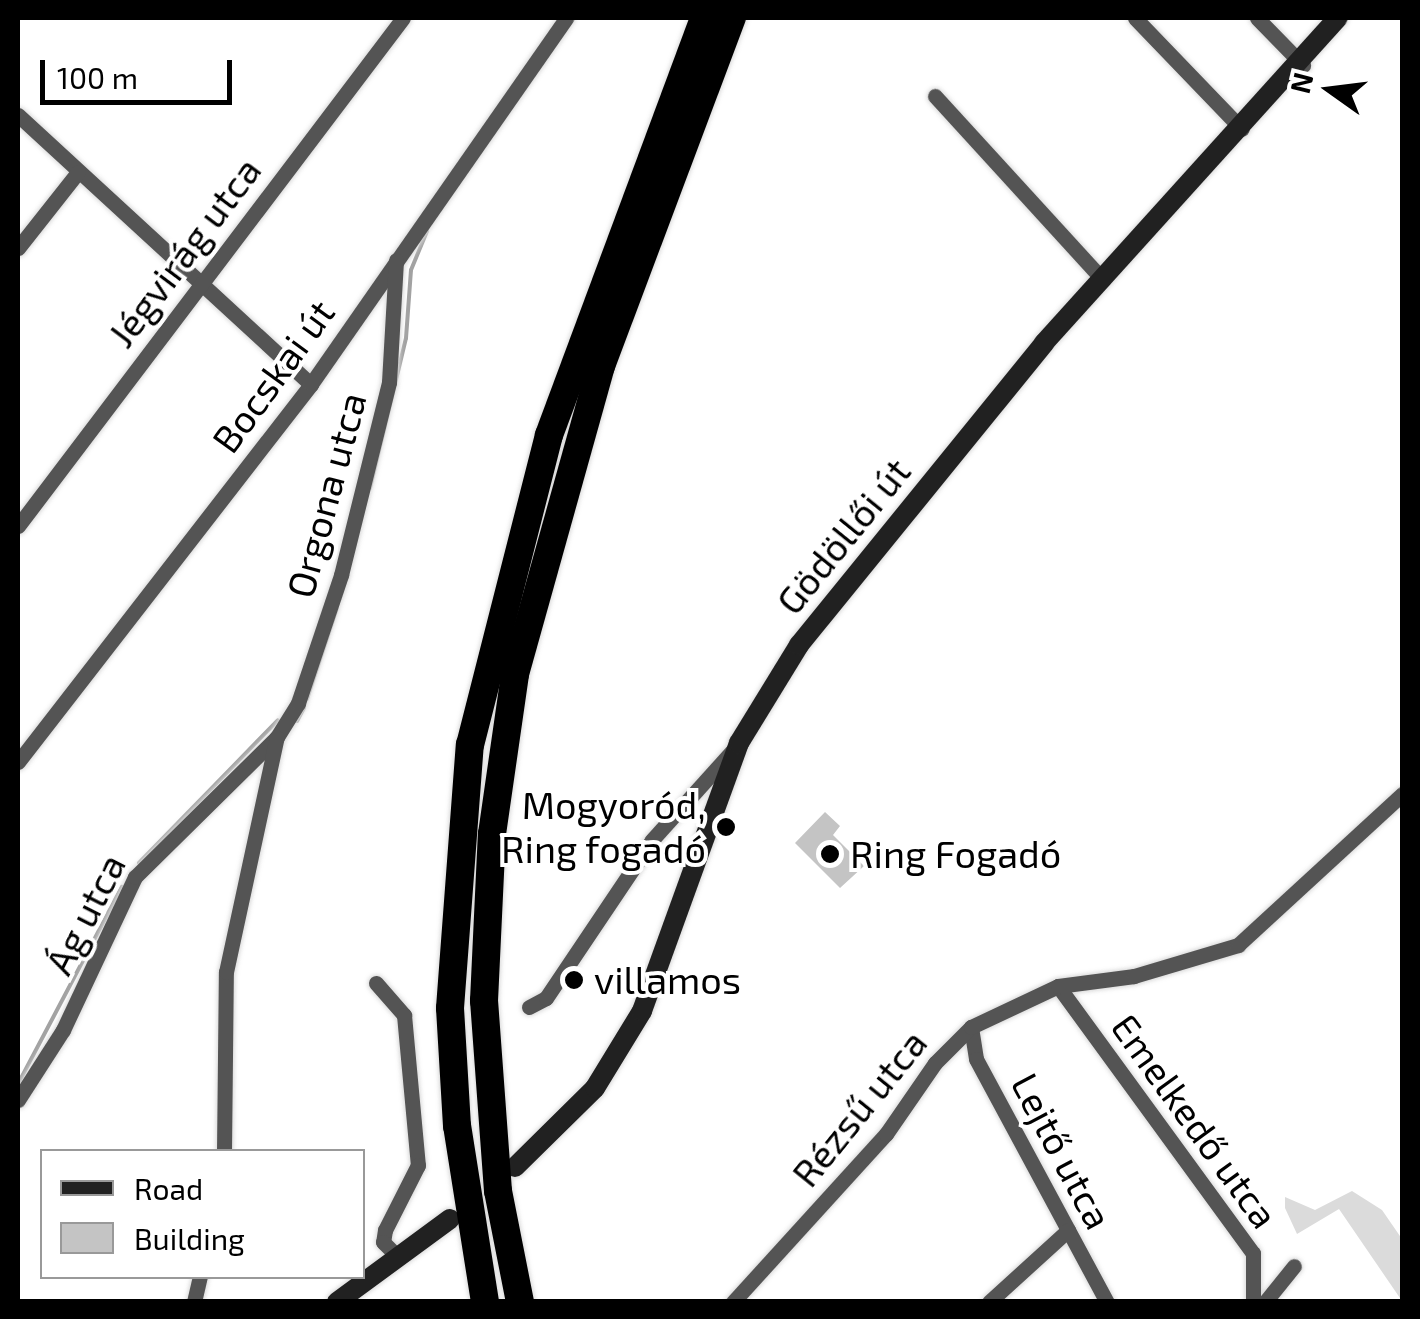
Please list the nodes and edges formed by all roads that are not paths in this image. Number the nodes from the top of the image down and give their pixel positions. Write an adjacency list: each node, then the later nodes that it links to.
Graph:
1 (403, 18): 16 (street, Jégvirág utca)
2 (704, 18): 37 (highway)
3 (732, 18): 38 (highway)
4 (1135, 18): 11 (street)
5 (1258, 18): 8 (street)
6 (1338, 18): 8 (main road, Gödöllői út)
7 (560, 19): 14 (street, Bocskai út)
8 (1302, 65): 11 (main road, Gödöllői út)
9 (934, 96): 15 (street)
10 (18, 115): 12 (street)
11 (1242, 130): 15 (main road, Gödöllői út)
12 (78, 172): 13 (street); 16 (street)
13 (18, 248)
14 (396, 260): 17 (street, Bocskai út); 19 (street, Orgona utca)
15 (1103, 280): 20 (main road, Gödöllői út)
16 (201, 284): 17 (street); 18 (street, Jégvirág utca)
17 (312, 384): 21 (street, Bocskai út)
18 (18, 526)
19 (277, 737): 27 (street, Ág utca); 28 (street)
20 (739, 743): 25 (street); 29 (main road, Gödöllői út)
21 (18, 762)
22 (1402, 794): 24 (street, Rézsű utca)
23 (376, 983): 32 (street)
24 (1058, 986): 26 (street, Rézsű utca); 42 (street, Emelkedő utca)
25 (529, 1006)
26 (971, 1027): 31 (street, Lejtő utca); 39 (street, Rézsű utca)
27 (18, 1100)
28 (224, 1149)
29 (516, 1167)
30 (450, 1219): 32 (main road)
31 (1068, 1230): 40 (street); 41 (street, Lejtő utca)
32 (395, 1254): 35 (main road)
33 (1294, 1266): 43 (street)
34 (365, 1279): 36 (main road)
35 (365, 1279)
36 (337, 1302)
37 (485, 1302)
38 (520, 1302)
39 (732, 1302)
40 (990, 1302)
41 (1107, 1302)
42 (1253, 1302)
43 (1265, 1302)

